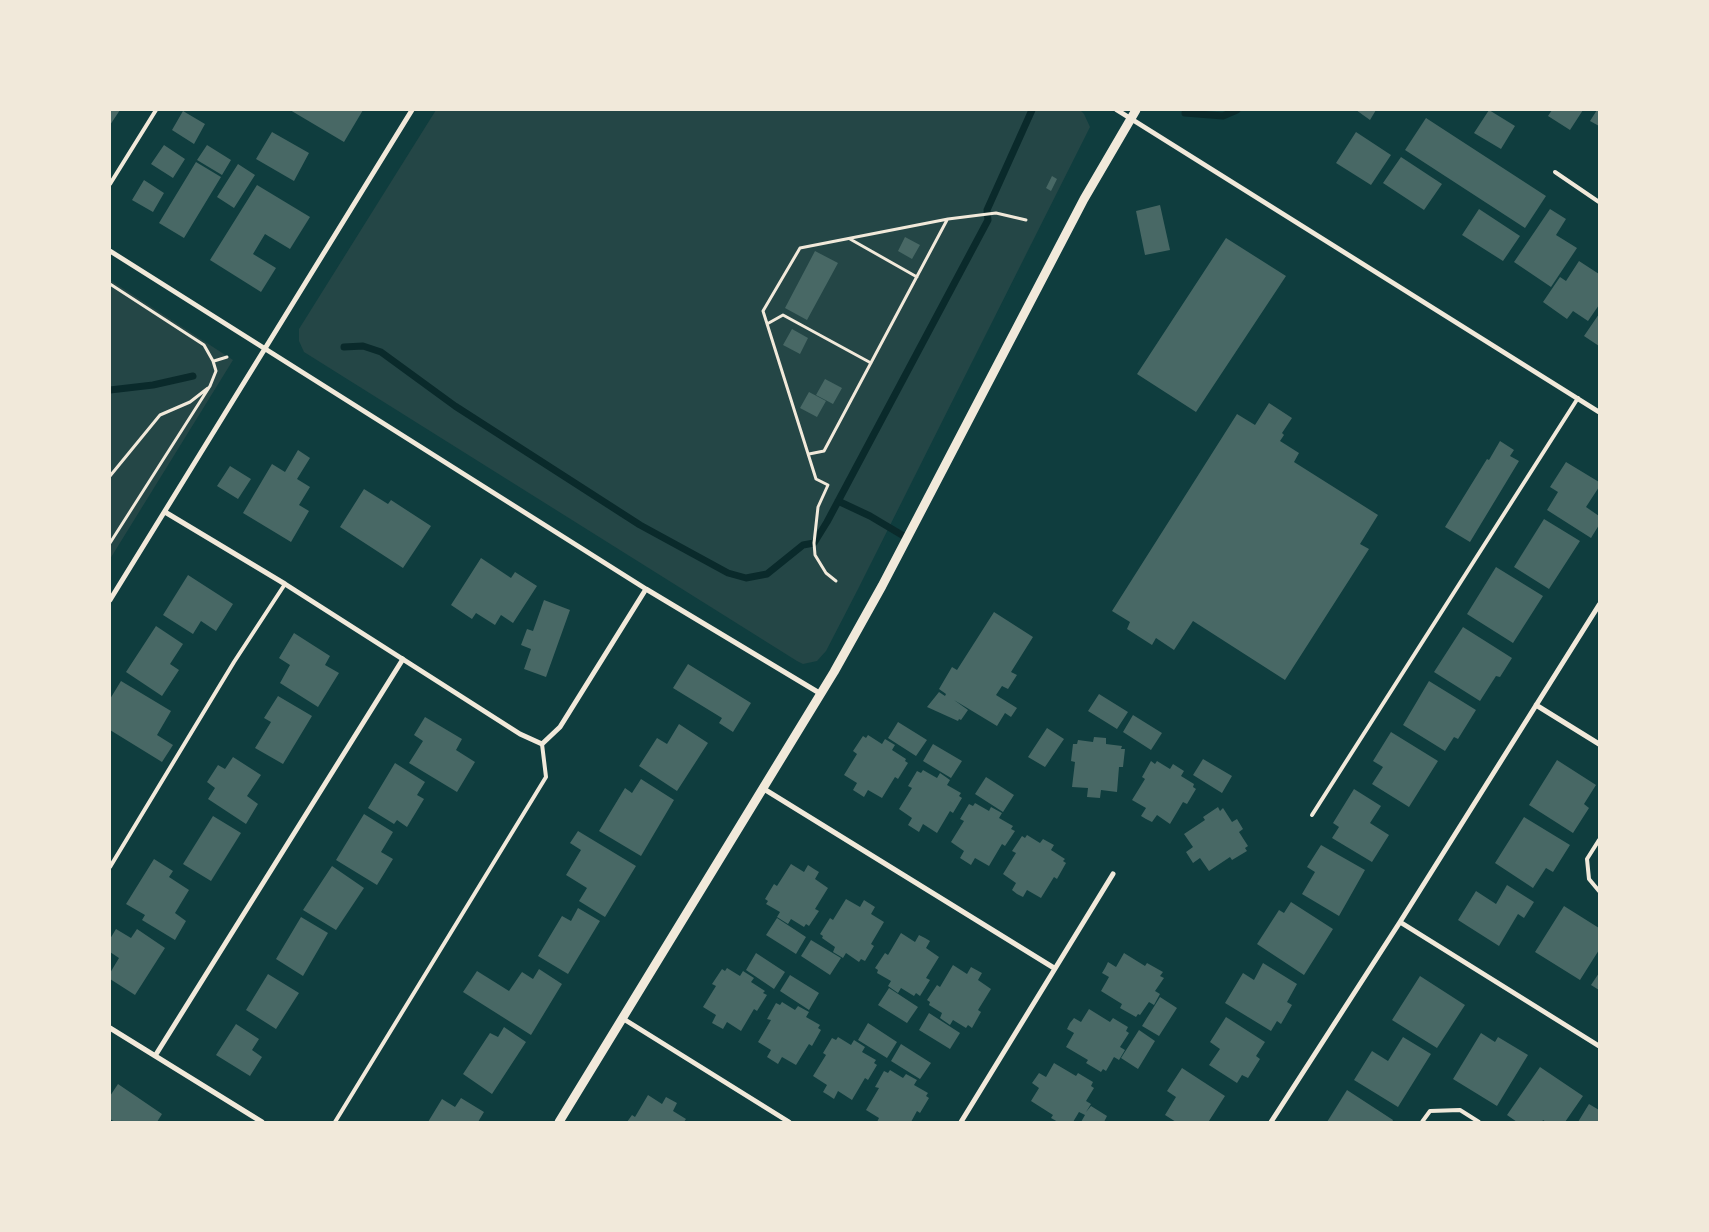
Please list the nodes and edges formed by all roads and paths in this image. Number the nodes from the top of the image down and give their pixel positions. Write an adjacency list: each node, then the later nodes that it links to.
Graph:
1 (156, 110): 7 (lane)
2 (412, 110): 16 (street)
3 (1117, 110): 5 (street)
4 (1136, 110): 5 (street)
5 (1131, 119): 21 (street); 33 (street)
6 (1555, 172): 8 (lane)
7 (110, 184)
8 (1599, 202)
9 (948, 220): 10 (path); 11 (path); 13 (path)
10 (1026, 220)
11 (850, 239): 13 (path); 15 (path)
12 (110, 251): 16 (street)
13 (917, 276): 19 (path)
14 (110, 284): 18 (path)
15 (767, 324): 19 (path); 23 (path)
16 (264, 349): 25 (street); 29 (street)
17 (227, 357): 18 (path)
18 (214, 361): 20 (path)
19 (871, 363): 23 (path)
20 (210, 386): 24 (path); 26 (path)
21 (1578, 398): 22 (street); 38 (lane)
22 (1599, 412)
23 (809, 454): 27 (path)
24 (110, 476)
25 (165, 512): 28 (street); 30 (street)
26 (110, 543)
27 (836, 581)
28 (285, 584): 32 (street); 40 (lane)
29 (646, 589): 33 (street); 35 (street)
30 (110, 600)
31 (1599, 605): 34 (street)
32 (403, 659): 35 (street); 48 (street)
33 (821, 694): 37 (street)
34 (1536, 705): 36 (street); 43 (street)
35 (542, 744): 50 (lane)
36 (1599, 744)
37 (764, 789): 44 (street); 45 (street)
38 (1312, 815)
39 (1599, 840): 42 (lane)
40 (110, 866)
41 (1113, 874): 44 (street)
42 (1599, 891)
43 (1400, 922): 47 (street); 54 (street)
44 (1054, 968): 53 (street)
45 (622, 1018): 51 (street); 52 (street)
46 (110, 1028): 48 (street)
47 (1599, 1046)
48 (155, 1056): 49 (street)
49 (262, 1122)
50 (335, 1122)
51 (559, 1122)
52 (789, 1122)
53 (961, 1122)
54 (1271, 1122)
55 (1422, 1122): 56 (lane)
56 (1480, 1122)

